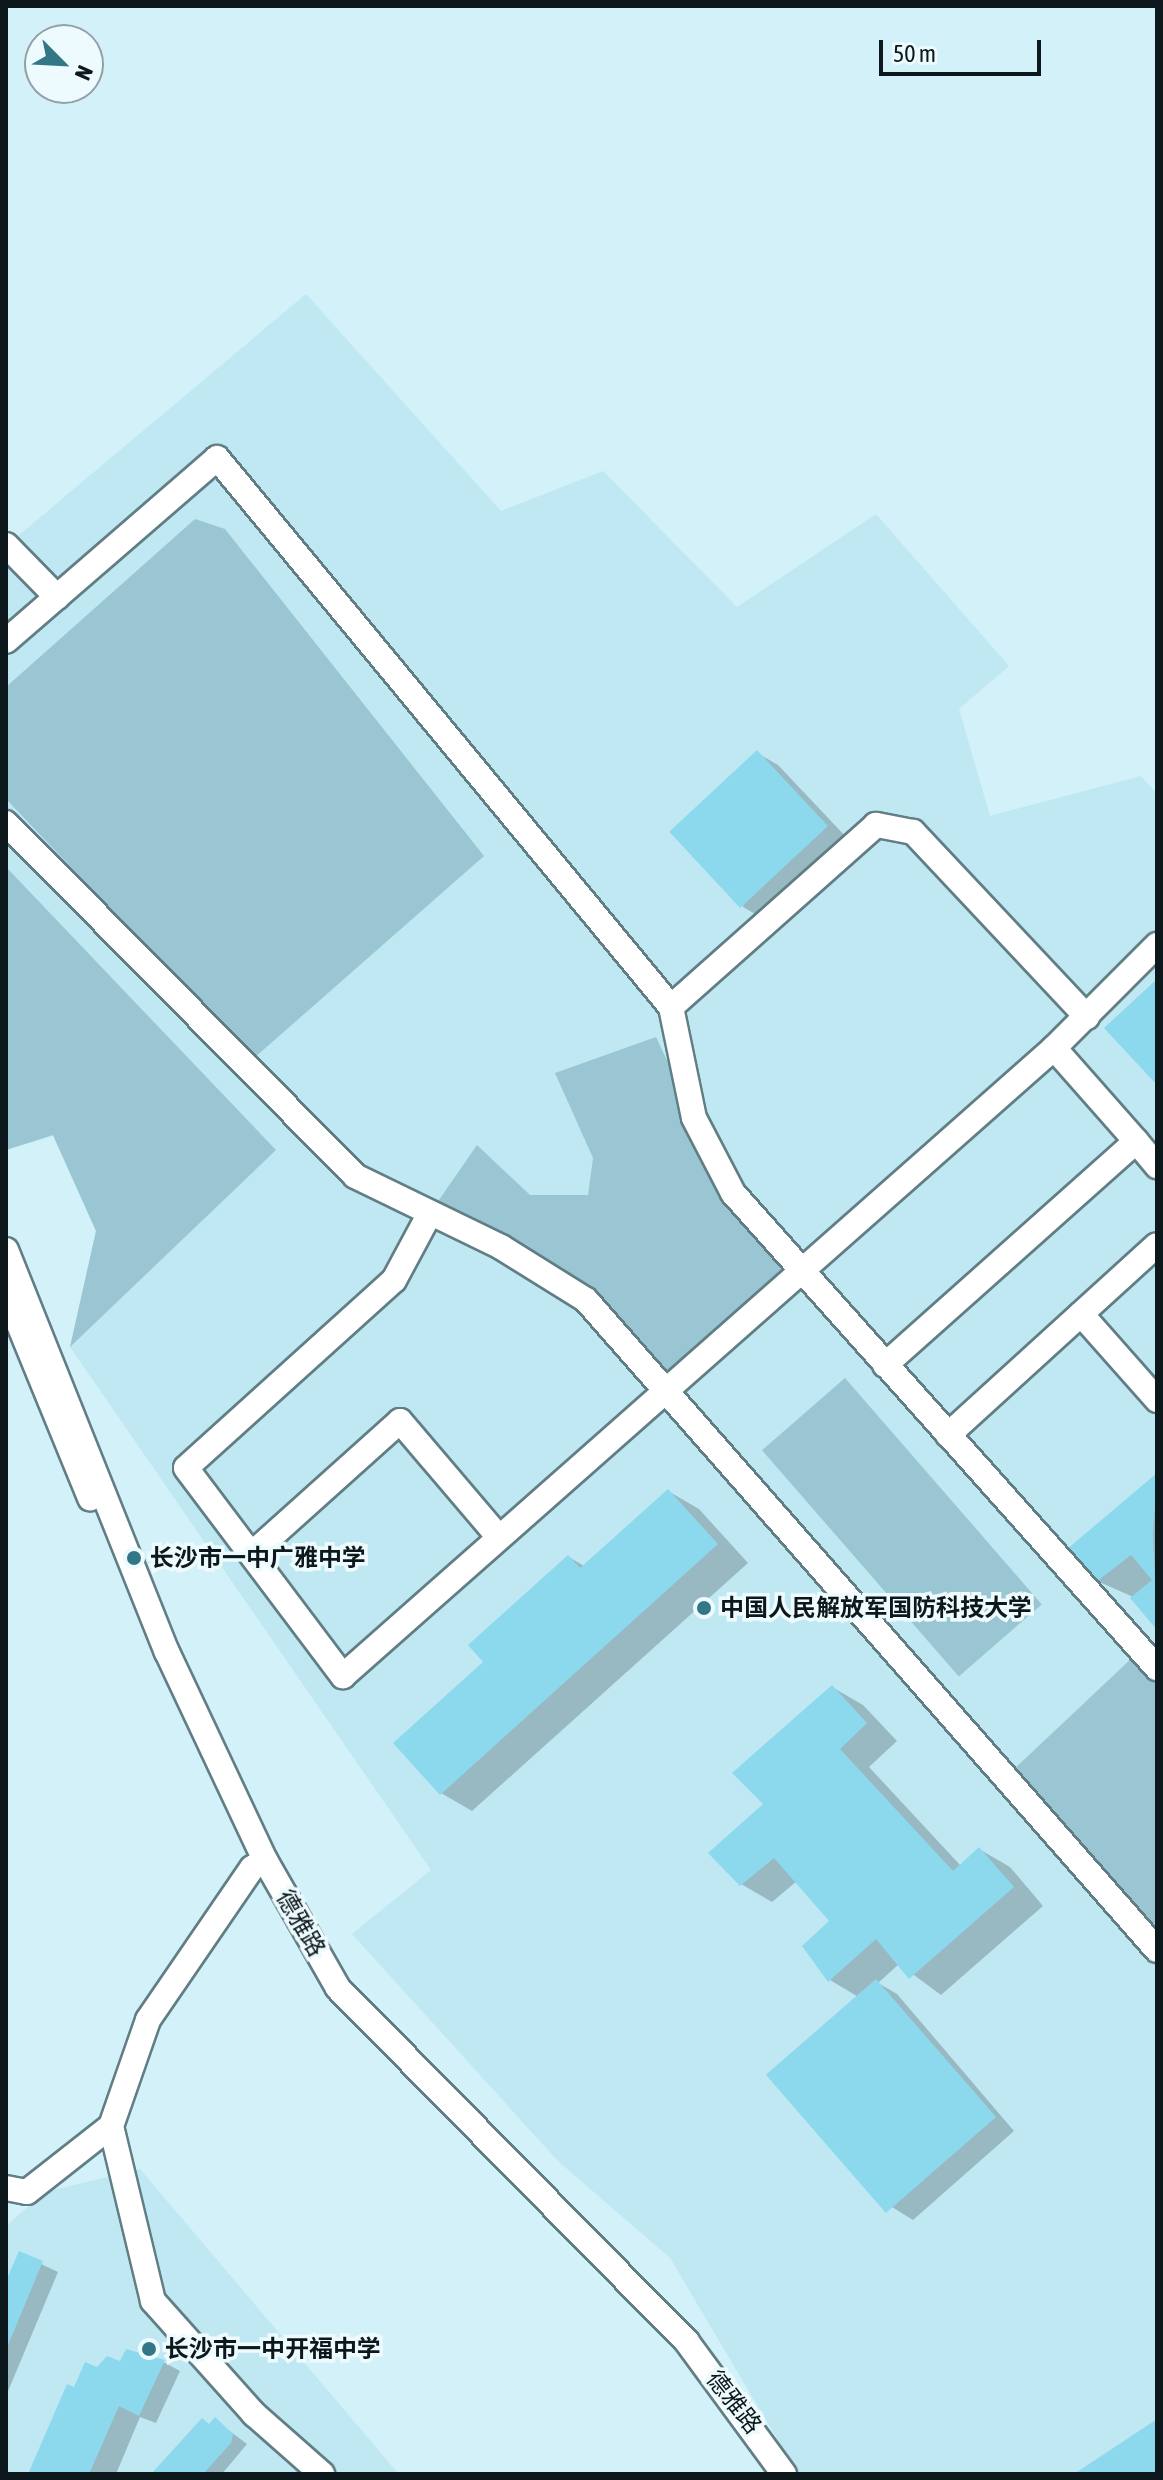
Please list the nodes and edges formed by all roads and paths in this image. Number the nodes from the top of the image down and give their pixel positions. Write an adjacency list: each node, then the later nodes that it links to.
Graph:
1 (6, 545): 2 (street)
2 (57, 597): 3 (street); 6 (street)
3 (6, 641)
4 (6, 823): 11 (street)
5 (1157, 945): 7 (street)
6 (671, 1007): 7 (street); 14 (street)
7 (1087, 1017): 8 (street)
8 (1054, 1048): 9 (street); 14 (street)
9 (1136, 1141): 10 (street); 17 (street)
10 (1157, 1166)
11 (430, 1213): 18 (street); 22 (street)
12 (1157, 1245): 16 (street)
13 (6, 1250): 24 (street, 德雅路)
14 (797, 1267): 17 (street); 18 (street)
15 (6, 1293): 24 (street, 德雅路)
16 (1081, 1314): 19 (street); 20 (street)
17 (885, 1365): 20 (street)
18 (659, 1392): 21 (street); 25 (street)
19 (1157, 1400)
20 (948, 1435): 23 (street)
21 (498, 1536): 22 (street); 22 (street)
22 (254, 1552)
23 (1157, 1668)
24 (258, 1864): 26 (street); 29 (street, 德雅路); 30 (street, 德雅路)
25 (1157, 1950)
26 (111, 2126): 27 (street); 28 (street)
27 (6, 2188)
28 (322, 2474)
29 (772, 2474)
30 (784, 2474)

